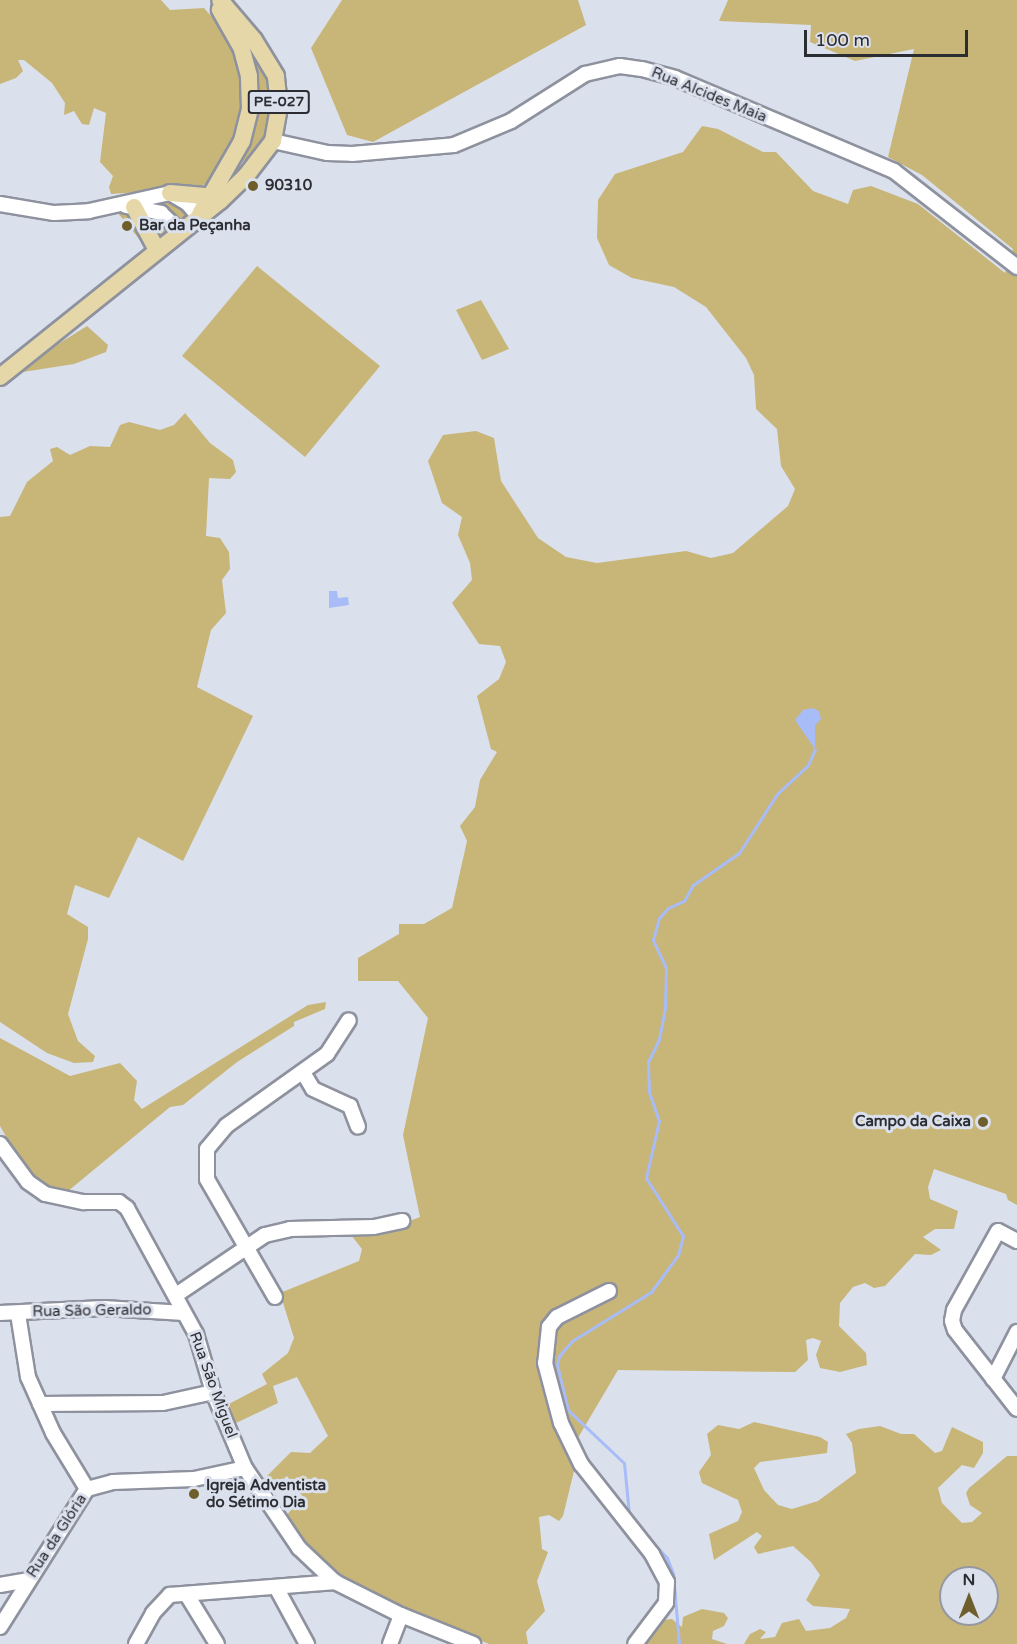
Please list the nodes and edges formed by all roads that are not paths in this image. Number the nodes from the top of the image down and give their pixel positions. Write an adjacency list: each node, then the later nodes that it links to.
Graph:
1 (212, 0): 5 (main road, PE-027)
2 (220, 0): 3 (main road, PE-027)
3 (273, 141): 9 (main road, PE-027); 12 (street, Rua Alcides Maia)
4 (170, 193): 5 (main road); 7 (street); 9 (street)
5 (208, 196): 9 (main road, PE-027)
6 (0, 204): 7 (street)
7 (112, 206): 8 (street)
8 (134, 207): 10 (street); 11 (main road)
9 (199, 218): 10 (main road, PE-027)
10 (181, 232): 11 (main road, PE-027)
11 (157, 250): 13 (main road, PE-027)
12 (1017, 267)
13 (0, 377)
14 (349, 1020): 15 (street)
15 (304, 1074): 16 (street); 20 (street)
16 (358, 1127)
17 (0, 1144): 22 (street, Rua São Miguel)
18 (402, 1221): 20 (street)
19 (1017, 1241): 28 (street)
20 (245, 1247): 22 (street); 23 (street)
21 (609, 1291): 46 (street)
22 (176, 1295): 25 (street, Rua São Miguel)
23 (275, 1297)
24 (0, 1313): 26 (street, Rua São Geraldo)
25 (184, 1313): 26 (street, Rua São Geraldo); 29 (street, Rua São Miguel)
26 (18, 1314): 30 (street)
27 (1017, 1332): 28 (street)
28 (993, 1379): 31 (street)
29 (213, 1392): 30 (street); 32 (street, Rua São Miguel)
30 (40, 1404): 33 (street)
31 (1017, 1409)
32 (245, 1468): 33 (street, Rua da Glória); 35 (street, Rua São Miguel)
33 (87, 1489): 34 (street, Rua da Glória)
34 (28, 1580): 36 (street); 40 (street, Rua da Glória)
35 (335, 1582): 37 (street); 39 (street, Rua São Miguel)
36 (0, 1585)
37 (277, 1589): 38 (street); 43 (street)
38 (187, 1595): 41 (street); 42 (street)
39 (401, 1615): 44 (street); 45 (street, Rua São Miguel)
40 (0, 1626)
41 (136, 1644)
42 (217, 1644)
43 (307, 1644)
44 (390, 1644)
45 (473, 1644)
46 (635, 1644)

